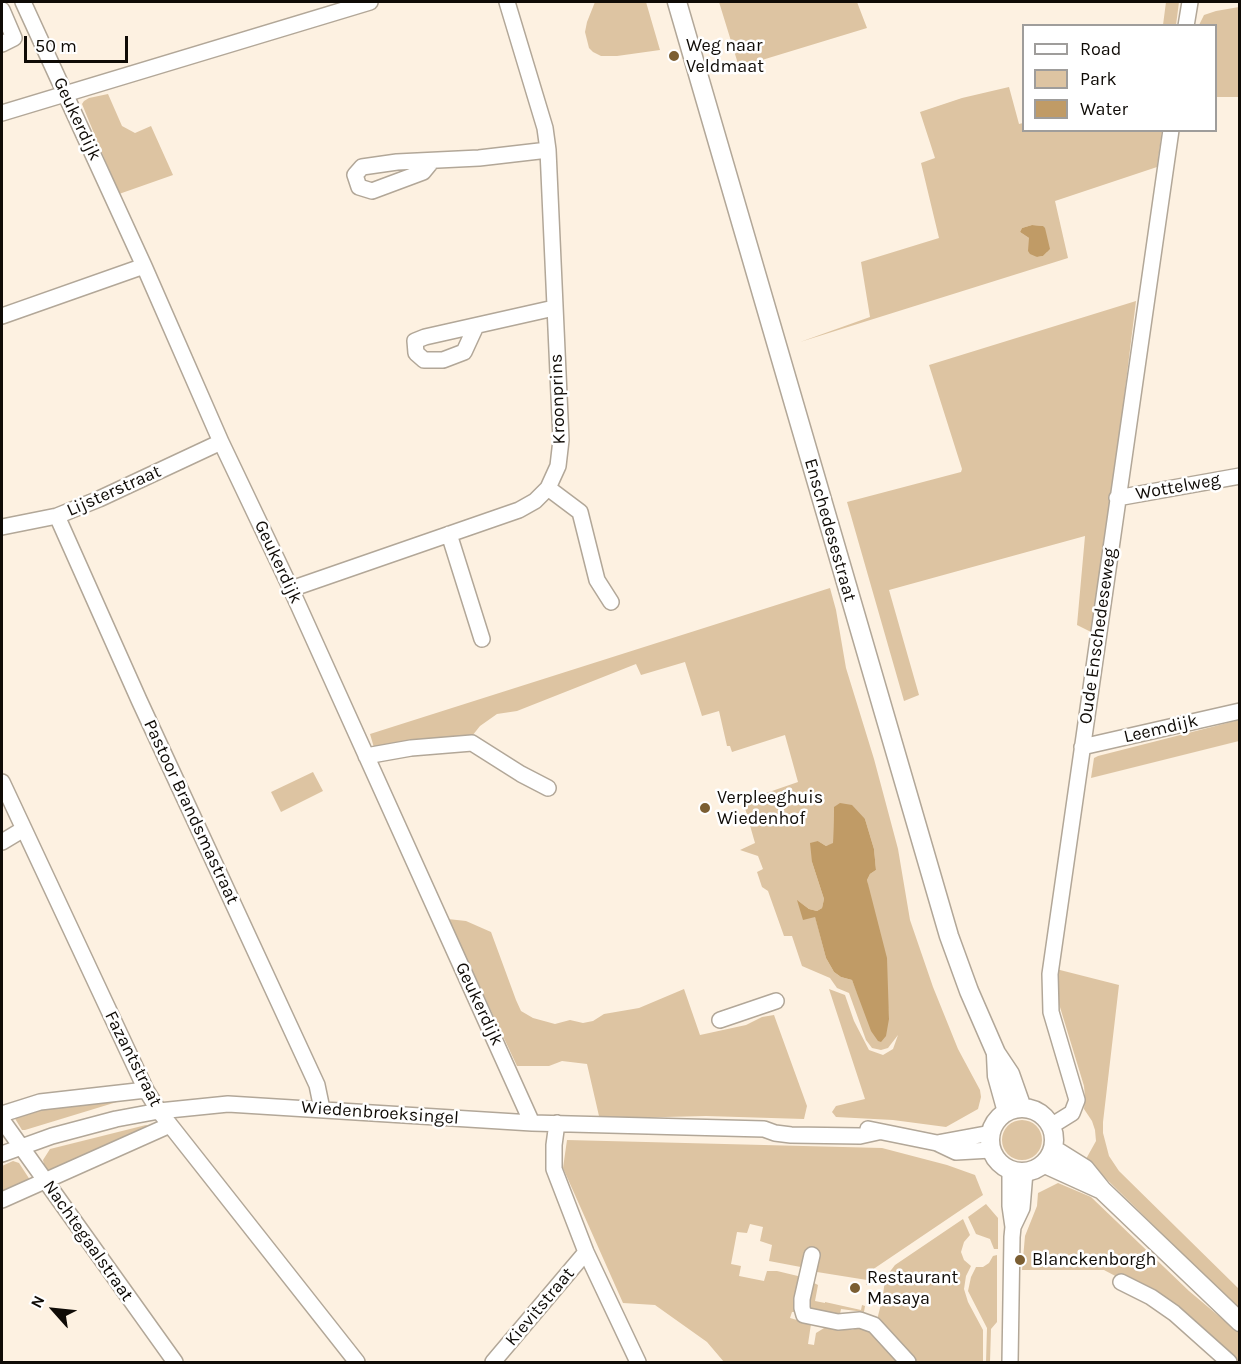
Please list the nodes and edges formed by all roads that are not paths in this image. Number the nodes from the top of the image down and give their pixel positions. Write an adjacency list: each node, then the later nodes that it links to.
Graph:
1 (24, 2): 9 (street, Geukerdijk)
2 (370, 2): 9 (street)
3 (507, 2): 12 (street, Kroonprins)
4 (677, 2): 39 (main road, Enschedesestraat)
5 (1190, 2): 7 (street)
6 (2, 10): 8 (street)
7 (1186, 24)
8 (2, 44)
9 (66, 93): 10 (street); 14 (street, Geukerdijk)
10 (2, 113)
11 (1171, 132): 21 (street, Oude Enschedeseweg)
12 (548, 150): 13 (street); 15 (street, Kroonprins)
13 (432, 161)
14 (144, 266): 16 (street); 18 (street, Geukerdijk)
15 (554, 308): 17 (street); 20 (street, Kroonprins)
16 (2, 316)
17 (476, 326)
18 (221, 442): 22 (street, Lijsterstraat); 25 (street, Geukerdijk)
19 (1239, 476): 21 (street, Wottelweg)
20 (548, 488): 24 (street); 26 (street)
21 (1117, 498): 29 (street, Oude Enschedeseweg)
22 (57, 516): 23 (street, Lijsterstraat); 38 (street, Pastoor Brandsmastraat)
23 (2, 526)
24 (450, 534): 25 (street); 27 (street)
25 (291, 589): 30 (street, Geukerdijk)
26 (611, 602)
27 (482, 639)
28 (1239, 711): 29 (street, Leemdijk)
29 (1082, 747): 46 (street, Oude Enschedeseweg)
30 (366, 756): 32 (street); 43 (street, Geukerdijk)
31 (2, 782): 33 (street, Fazantstraat)
32 (548, 788)
33 (22, 830): 34 (street); 37 (street, Fazantstraat)
34 (2, 842)
35 (776, 1001): 36 (street)
36 (720, 1020)
37 (146, 1090): 40 (street, Fazantstraat); 41 (street)
38 (322, 1109): 40 (street, Wiedenbroeksingel); 43 (street, Wiedenbroeksingel)
39 (1014, 1110): 46 (main road); 47 (main road)
40 (159, 1111): 45 (street, Fazantstraat); 48 (street, Wiedenbroeksingel)
41 (2, 1114)
42 (2, 1120): 48 (street, Nachtegaalstraat)
43 (532, 1123): 44 (street, Wiedenbroeksingel)
44 (557, 1123): 47 (street, Wiedenbroeksingel); 54 (street)
45 (170, 1125): 52 (street); 59 (street, Fazantstraat)
46 (1052, 1126): 50 (main road)
47 (991, 1141): 51 (main road)
48 (21, 1148): 49 (street, Wiedenbroeksingel); 52 (street, Nachtegaalstraat)
49 (2, 1154)
50 (1049, 1156): 51 (main road); 57 (main road)
51 (1017, 1171): 63 (street)
52 (45, 1180): 53 (street); 58 (street, Nachtegaalstraat)
53 (2, 1200)
54 (586, 1252): 60 (street, Kievitstraat); 61 (street)
55 (812, 1254): 62 (street)
56 (1121, 1282): 64 (street)
57 (1239, 1322)
58 (175, 1362)
59 (357, 1362)
60 (493, 1362)
61 (638, 1362)
62 (908, 1362)
63 (1010, 1362)
64 (1229, 1362)

